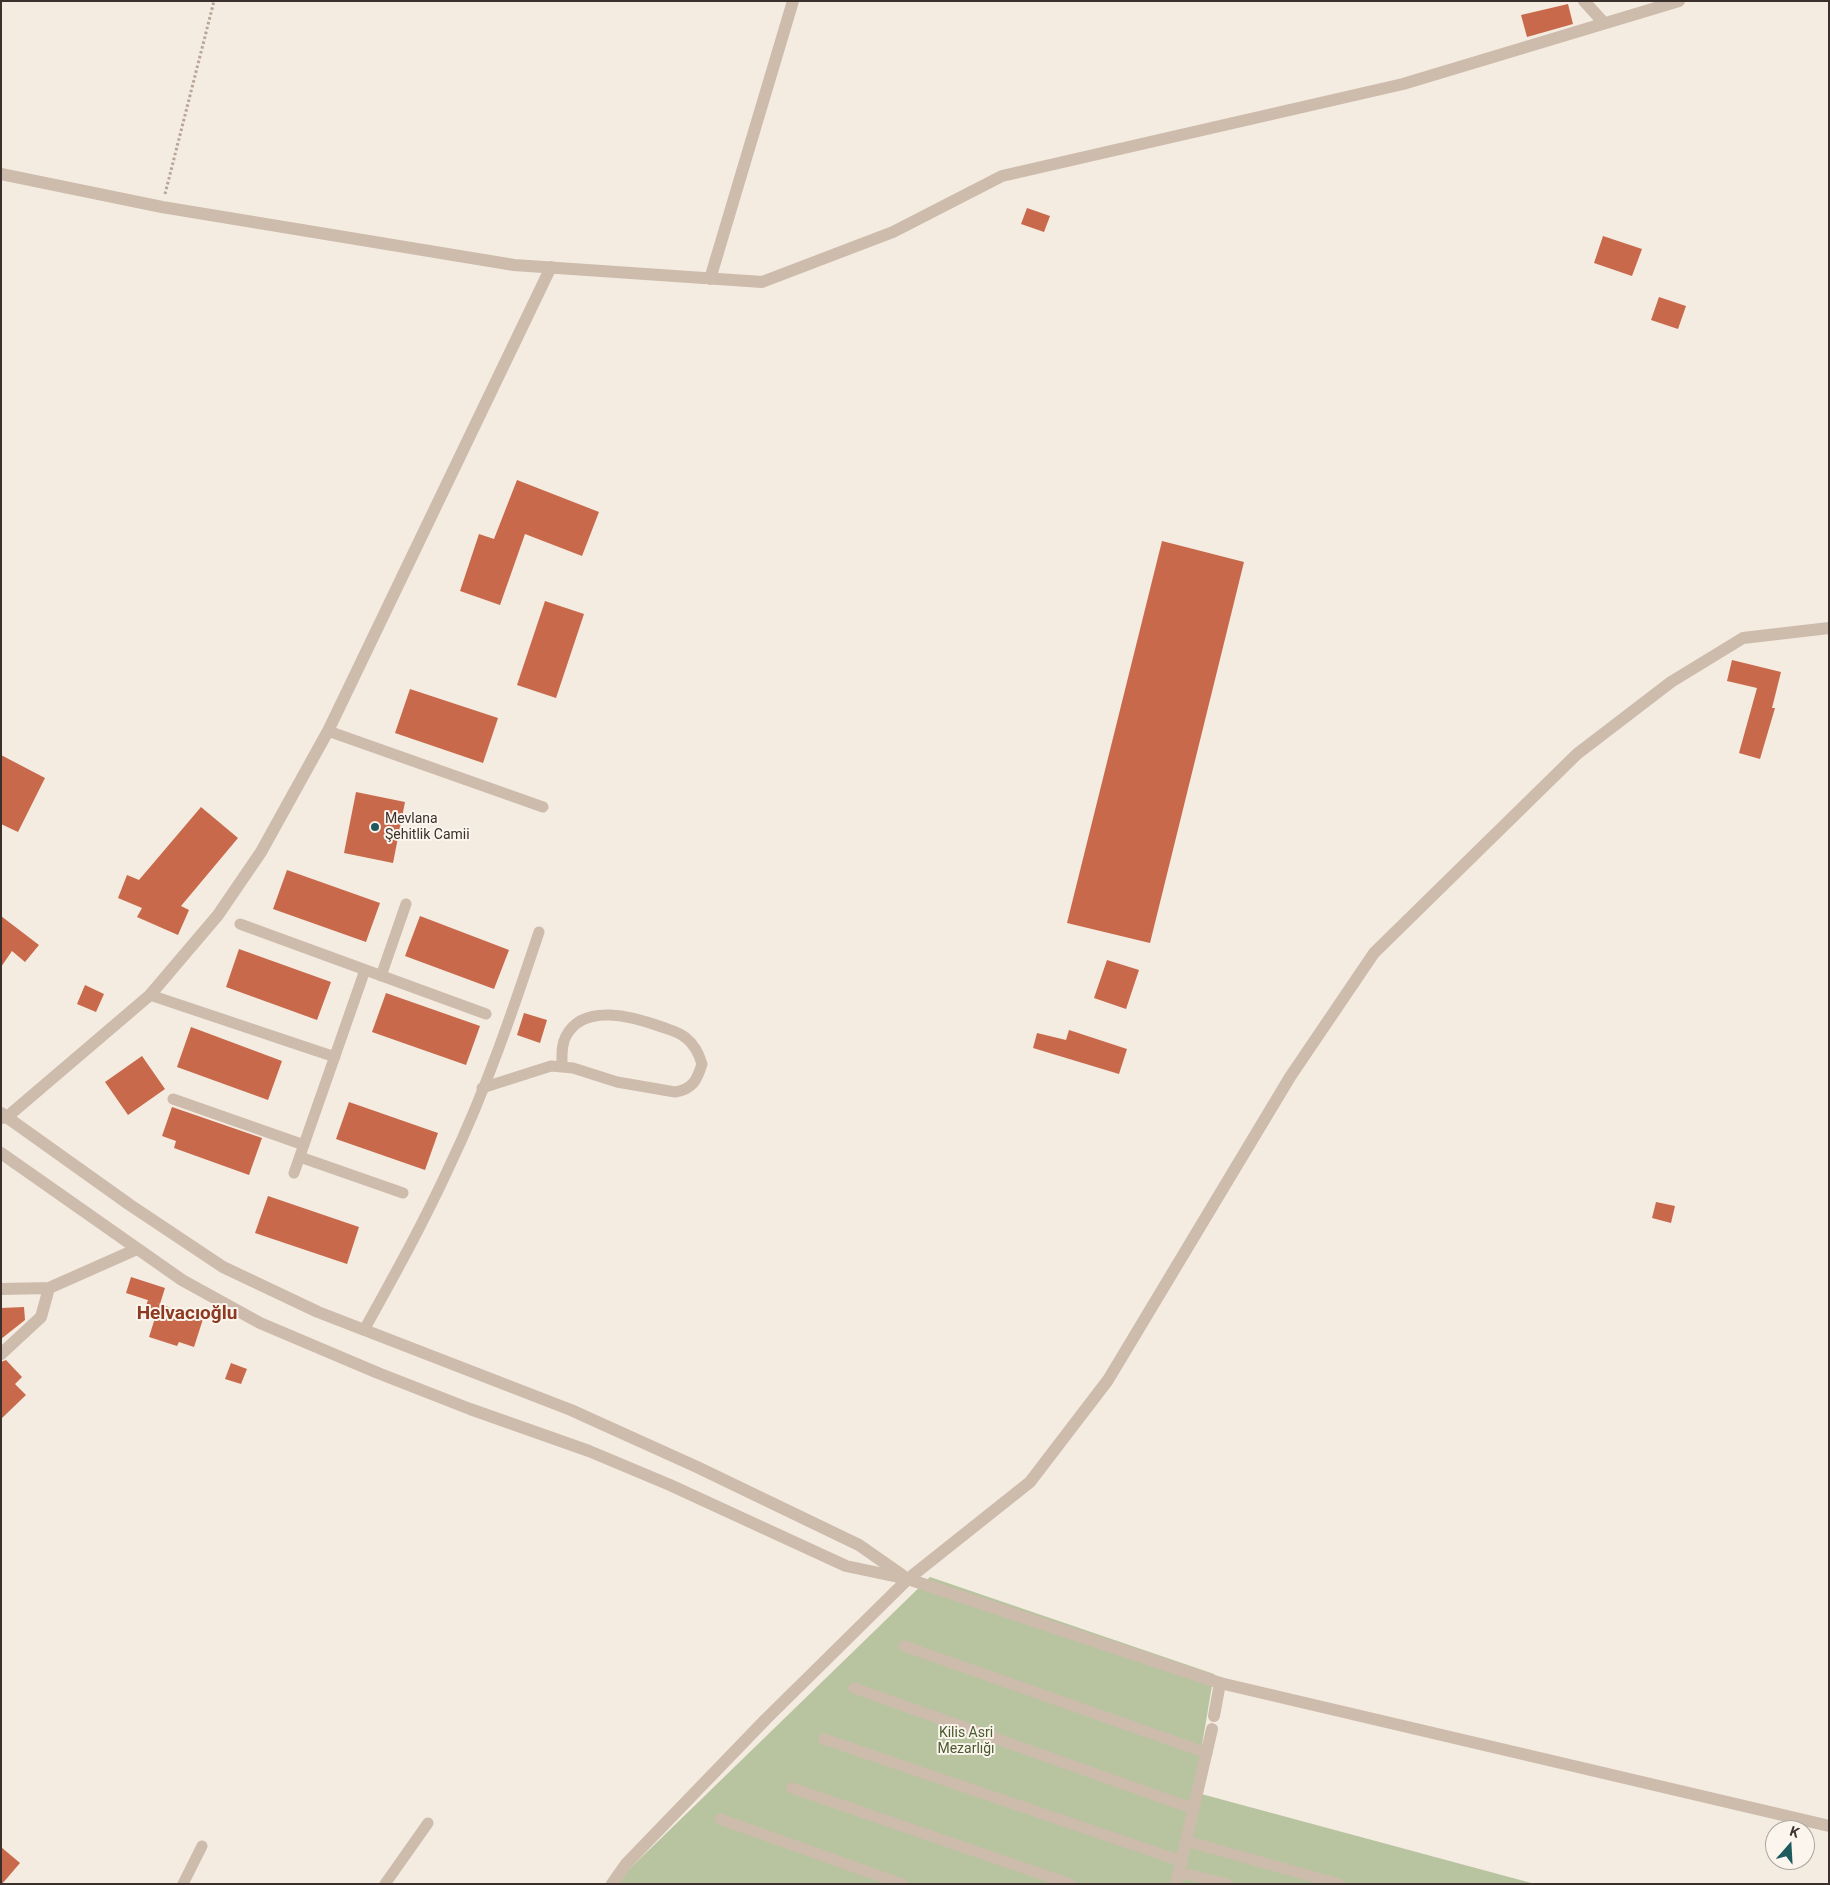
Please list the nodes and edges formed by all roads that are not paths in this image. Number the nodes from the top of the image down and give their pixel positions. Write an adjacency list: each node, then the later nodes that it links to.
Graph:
1 (792, 1): 7 (street)
2 (1584, 1): 4 (street)
3 (1679, 1): 4 (street)
4 (1604, 23): 7 (street)
5 (1, 174): 6 (street)
6 (551, 267): 7 (street); 9 (street)
7 (710, 279)
8 (1829, 628): 33 (street)
9 (328, 732): 10 (lane); 16 (street)
10 (544, 808)
11 (406, 904): 15 (lane)
12 (240, 924): 14 (lane)
13 (538, 932): 20 (lane)
14 (365, 970): 15 (lane); 18 (lane)
15 (381, 976): 17 (lane)
16 (150, 995): 18 (lane); 22 (street)
17 (486, 1014)
18 (335, 1057): 23 (lane)
19 (562, 1066): 19 (lane); 20 (lane)
20 (482, 1088): 31 (lane)
21 (173, 1099): 23 (lane)
22 (3, 1116): 31 (street)
23 (304, 1145): 25 (lane)
24 (1, 1153): 28 (street)
25 (300, 1157): 26 (lane); 27 (lane)
26 (294, 1173)
27 (403, 1193)
28 (137, 1249): 29 (street); 33 (street)
29 (49, 1288): 30 (street); 32 (street)
30 (1, 1289)
31 (364, 1330): 33 (street)
32 (1, 1354)
33 (908, 1579): 35 (street); 51 (street)
34 (904, 1646): 40 (lane)
35 (1220, 1682): 37 (street); 45 (street)
36 (854, 1688): 42 (lane)
37 (1214, 1716)
38 (1212, 1729): 40 (street)
39 (824, 1739): 48 (lane)
40 (1207, 1753): 42 (street)
41 (792, 1788): 53 (lane)
42 (1194, 1809): 46 (street)
43 (720, 1819): 52 (lane)
44 (428, 1823): 50 (lane)
45 (1829, 1826)
46 (1186, 1842): 48 (street); 55 (lane)
47 (202, 1846): 49 (lane)
48 (1178, 1872): 54 (lane)
49 (183, 1884)
50 (385, 1884)
51 (612, 1884)
52 (902, 1884)
53 (1070, 1884)
54 (1227, 1884)
55 (1339, 1884)

